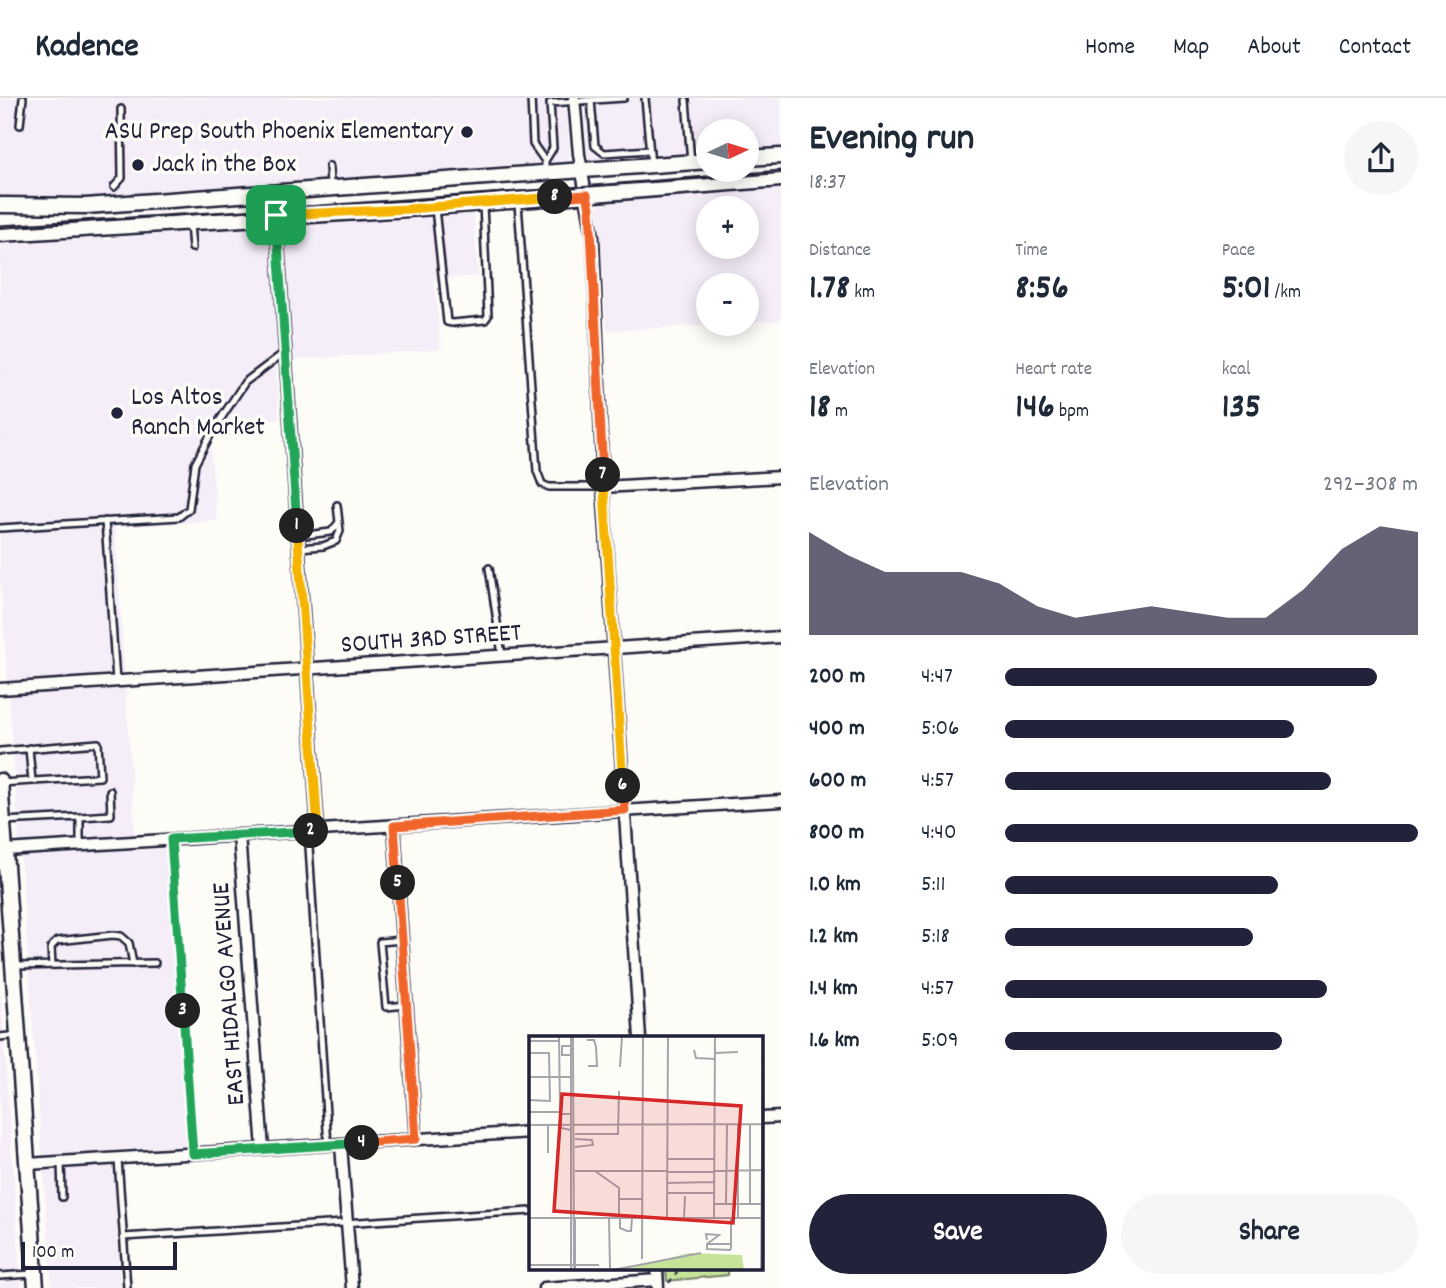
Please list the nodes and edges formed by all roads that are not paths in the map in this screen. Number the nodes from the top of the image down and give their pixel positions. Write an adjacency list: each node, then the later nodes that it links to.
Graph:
1 (23, 98): 10 (lane)
2 (531, 98): 17 (lane)
3 (624, 98): 6 (lane)
4 (645, 98): 13 (lane)
5 (574, 100): 6 (lane); 8 (lane); 18 (street)
6 (592, 100): 13 (lane)
7 (686, 100): 14 (lane)
8 (550, 101): 17 (lane)
9 (121, 109): 20 (lane)
10 (20, 125)
11 (781, 156): 12 (main road)
12 (760, 157)
13 (650, 158): 14 (main road); 18 (main road)
14 (691, 162): 15 (main road)
15 (696, 162)
16 (329, 166): 21 (lane)
17 (545, 167): 18 (main road); 21 (main road)
18 (582, 170): 22 (street)
19 (781, 180): 22 (main road)
20 (114, 187)
21 (331, 188): 25 (main road)
22 (587, 195): 23 (main road); 33 (street)
23 (517, 200): 24 (main road); 33 (lane)
24 (483, 204): 26 (main road); 26 (lane)
25 (0, 205)
26 (434, 206): 27 (main road)
27 (276, 215): 28 (main road); 31 (street)
28 (190, 221): 29 (main road); 30 (lane)
29 (0, 234)
30 (192, 248)
31 (285, 352): 35 (lane); 38 (street)
32 (781, 477): 33 (street)
33 (603, 487): 42 (street)
34 (337, 505): 36 (lane)
35 (105, 522): 37 (lane); 45 (lane)
36 (339, 522): 38 (lane); 39 (lane)
37 (0, 528)
38 (298, 536): 39 (street)
39 (299, 548): 44 (street)
40 (489, 568): 43 (lane)
41 (781, 637): 42 (street, SOUTH 3RD STREET)
42 (613, 649): 43 (street, SOUTH 3RD STREET); 53 (street)
43 (502, 656): 44 (street, SOUTH 3RD STREET)
44 (307, 669): 45 (street, SOUTH 3RD STREET); 57 (street)
45 (116, 681): 46 (street, SOUTH 3RD STREET)
46 (0, 689)
47 (29, 748): 48 (lane); 49 (lane); 49 (lane)
48 (0, 751)
49 (32, 781): 50 (lane)
50 (0, 782): 55 (main road)
51 (110, 791): 54 (lane)
52 (781, 800): 53 (street)
53 (625, 810): 56 (street); 69 (street)
54 (80, 817): 55 (lane); 60 (lane)
55 (3, 821): 61 (main road)
56 (394, 826): 57 (street); 62 (street)
57 (313, 831): 58 (street); 74 (lane)
58 (239, 835): 59 (street); 75 (street, EAST HIDALGO AVENUE)
59 (171, 839): 60 (street); 76 (lane)
60 (80, 845): 61 (street)
61 (5, 850): 66 (main road)
62 (402, 940): 67 (street); 67 (lane)
63 (155, 963): 64 (lane)
64 (132, 964): 65 (lane); 65 (lane)
65 (52, 965): 66 (lane)
66 (13, 966): 68 (main road)
67 (407, 1005): 72 (street)
68 (18, 1035): 70 (lane); 79 (main road)
69 (640, 1036)
70 (0, 1037)
71 (529, 1132): 72 (street)
72 (416, 1139): 73 (street)
73 (341, 1145): 74 (street); 82 (street)
74 (328, 1146): 75 (street)
75 (263, 1149): 76 (street)
76 (193, 1154): 77 (street)
77 (118, 1159): 78 (street); 83 (lane)
78 (61, 1162): 79 (street); 80 (lane)
79 (27, 1164): 86 (main road)
80 (62, 1198)
81 (529, 1211): 82 (lane)
82 (346, 1222): 83 (lane); 88 (street)
83 (123, 1237): 87 (lane)
84 (0, 1276): 86 (lane)
85 (657, 1279): 89 (street)
86 (36, 1281)
87 (127, 1288)
88 (352, 1288)
89 (544, 1288)

